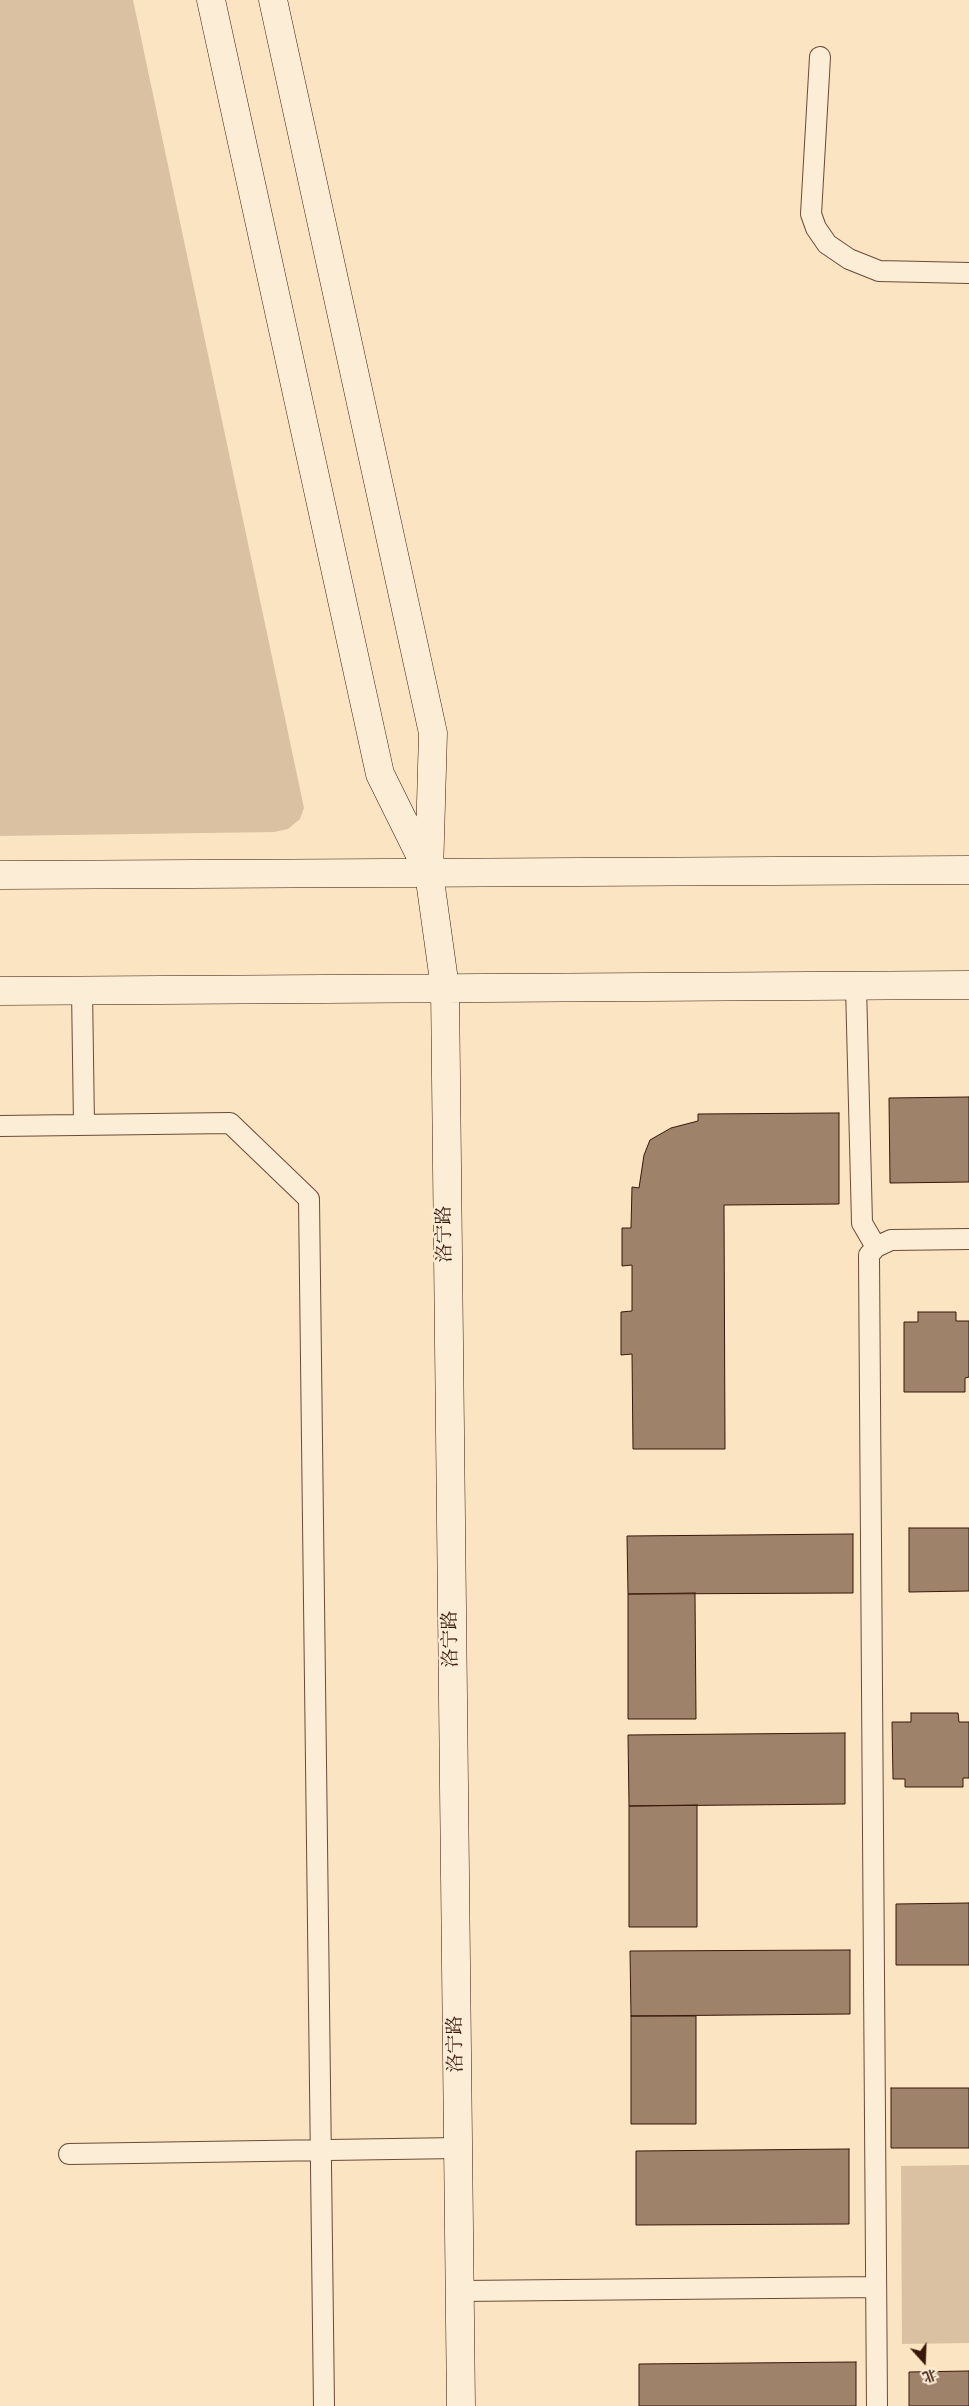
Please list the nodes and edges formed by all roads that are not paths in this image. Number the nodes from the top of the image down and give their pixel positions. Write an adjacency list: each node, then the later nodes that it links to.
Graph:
1 (212, 0): 6 (main road)
2 (273, 0): 6 (main road)
3 (820, 57): 4 (lane)
4 (969, 273)
5 (969, 870): 6 (main road)
6 (428, 873): 7 (main road); 10 (main road, 洛宁路)
7 (0, 875)
8 (969, 985): 9 (main road)
9 (856, 986): 10 (main road); 16 (lane)
10 (445, 988): 11 (main road); 17 (main road, 洛宁路)
11 (82, 990): 12 (main road); 13 (lane)
12 (0, 991)
13 (84, 1125): 14 (lane); 18 (lane)
14 (0, 1126)
15 (969, 1239): 16 (lane)
16 (876, 1248): 20 (lane)
17 (458, 2148): 18 (lane); 21 (main road, 洛宁路)
18 (320, 2150): 19 (lane); 22 (lane)
19 (69, 2154)
20 (876, 2287): 21 (lane); 24 (lane)
21 (460, 2292): 23 (main road, 洛宁路)
22 (324, 2406)
23 (461, 2406)
24 (877, 2406)

